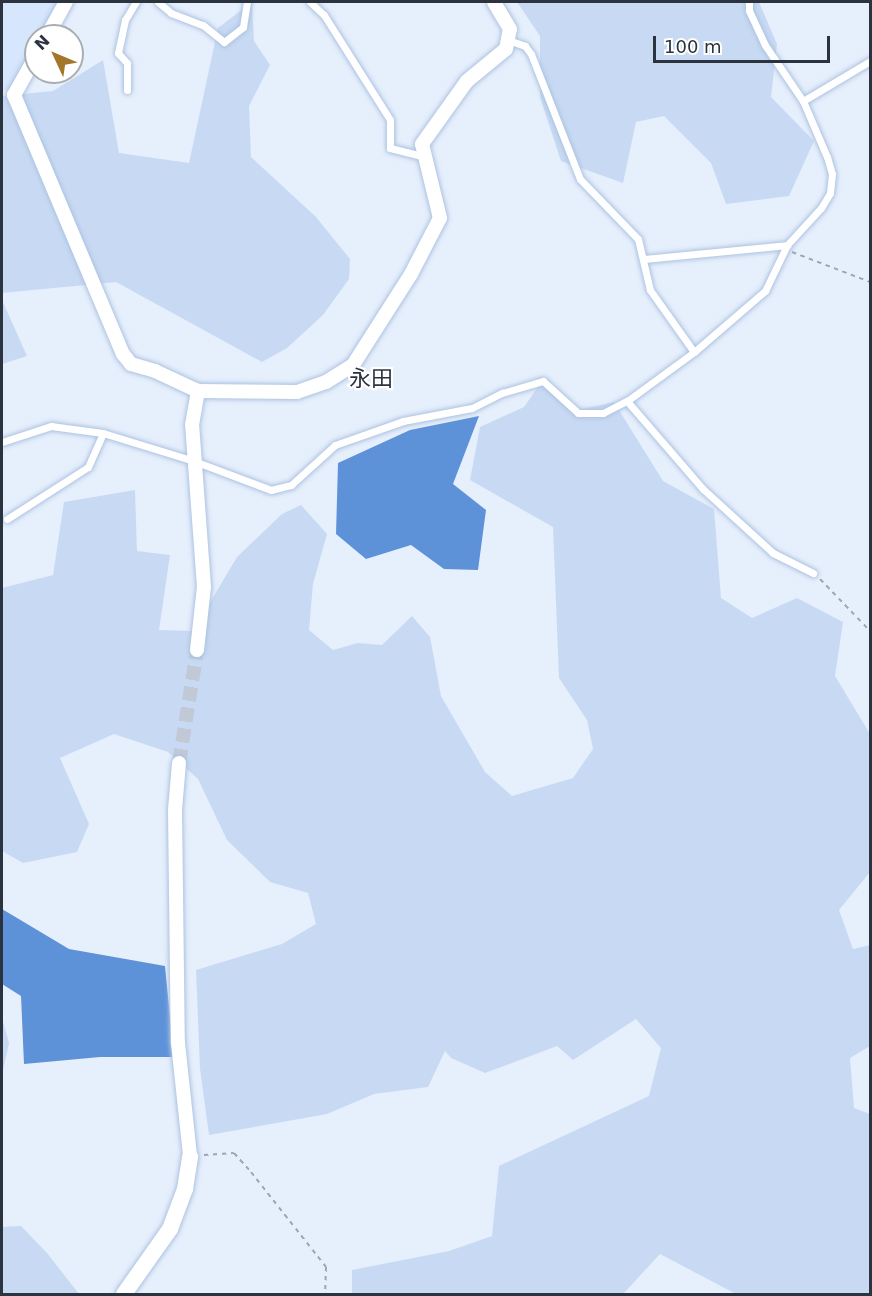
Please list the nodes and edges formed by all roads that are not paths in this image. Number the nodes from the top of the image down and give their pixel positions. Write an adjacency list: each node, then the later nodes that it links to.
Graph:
1 (66, 2): 8 (street)
2 (136, 2): 12 (lane)
3 (158, 2): 4 (lane)
4 (247, 2)
5 (310, 2): 14 (lane)
6 (494, 2): 9 (street)
7 (749, 2): 13 (lane)
8 (54, 24)
9 (508, 40): 14 (street); 16 (lane)
10 (870, 61): 13 (lane)
11 (24, 77): 18 (street)
12 (127, 90)
13 (803, 101): 15 (lane)
14 (422, 156): 18 (street)
15 (787, 245): 16 (lane); 17 (lane)
16 (645, 259): 17 (lane)
17 (694, 352): 19 (lane)
18 (198, 391): 22 (street)
19 (627, 401): 22 (lane); 24 (lane)
20 (103, 433): 21 (lane); 22 (lane); 23 (lane)
21 (2, 442)
22 (194, 461): 25 (street)
23 (7, 519)
24 (813, 573)
25 (197, 650)
26 (179, 763): 27 (street)
27 (190, 1156): 28 (street)
28 (124, 1294)

